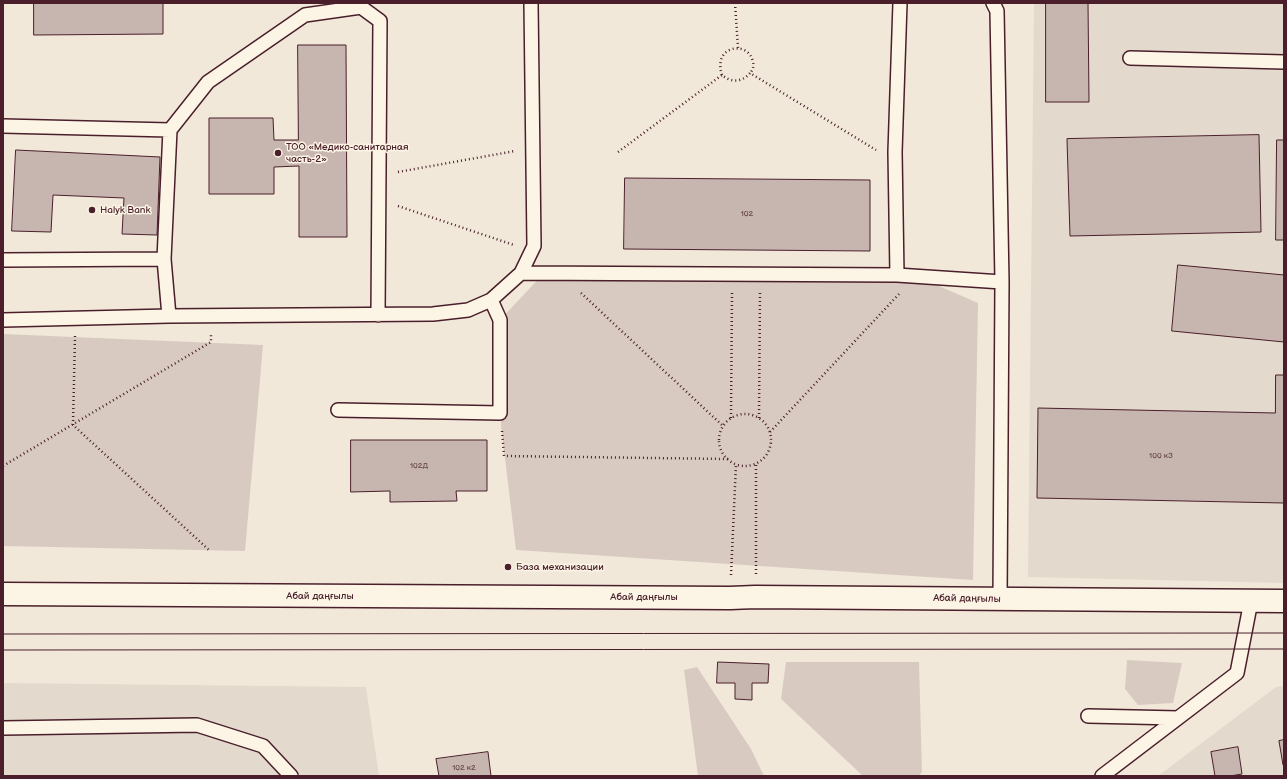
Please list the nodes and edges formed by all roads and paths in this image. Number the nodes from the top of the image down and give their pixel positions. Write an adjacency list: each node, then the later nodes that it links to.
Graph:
1 (531, 3): 13 (lane)
2 (735, 3): 6 (path)
3 (900, 3): 25 (lane)
4 (993, 3): 27 (lane)
5 (361, 5): 12 (lane); 16 (lane)
6 (738, 48): 9 (path); 10 (path)
7 (1130, 58): 8 (lane)
8 (1284, 62)
9 (750, 73): 10 (path); 14 (path)
10 (722, 75): 15 (path)
11 (3, 126): 12 (lane)
12 (170, 130): 19 (lane)
13 (533, 148): 16 (path); 18 (lane)
14 (878, 151)
15 (618, 152)
16 (379, 175): 17 (lane)
17 (379, 199): 18 (path); 29 (lane)
18 (532, 251): 21 (lane)
19 (164, 259): 20 (lane); 30 (lane)
20 (3, 260)
21 (521, 273): 22 (lane); 28 (lane)
22 (560, 273): 23 (lane); 39 (path)
23 (732, 274): 24 (lane); 36 (path)
24 (760, 274): 25 (lane); 37 (path)
25 (897, 275): 26 (lane)
26 (916, 276): 27 (lane); 40 (path)
27 (1002, 282): 49 (lane)
28 (491, 300): 29 (lane); 35 (lane)
29 (378, 315): 30 (lane)
30 (169, 316): 31 (lane)
31 (3, 320)
32 (75, 337): 38 (path)
33 (210, 342): 38 (path)
34 (338, 410): 35 (lane)
35 (500, 413): 41 (path)
36 (731, 418): 37 (path); 39 (path)
37 (759, 418): 40 (path)
38 (73, 425): 44 (path); 45 (path)
39 (723, 426): 41 (path)
40 (770, 432): 42 (path)
41 (728, 460): 43 (path)
42 (756, 463): 43 (path); 47 (path)
43 (736, 464): 48 (path)
44 (3, 466)
45 (209, 550)
46 (3, 594): 48 (main road, Абай даңғылы)
47 (756, 597): 48 (main road, Абай даңғылы); 49 (main road, Абай даңғылы)
48 (730, 598)
49 (1000, 599): 50 (main road, Абай даңғылы)
50 (1251, 601): 51 (main road, Абай даңғылы); 53 (lane)
51 (1284, 601)
52 (1088, 716): 53 (lane)
53 (1178, 718): 56 (lane)
54 (3, 728): 55 (lane)
55 (290, 776)
56 (1102, 776)

